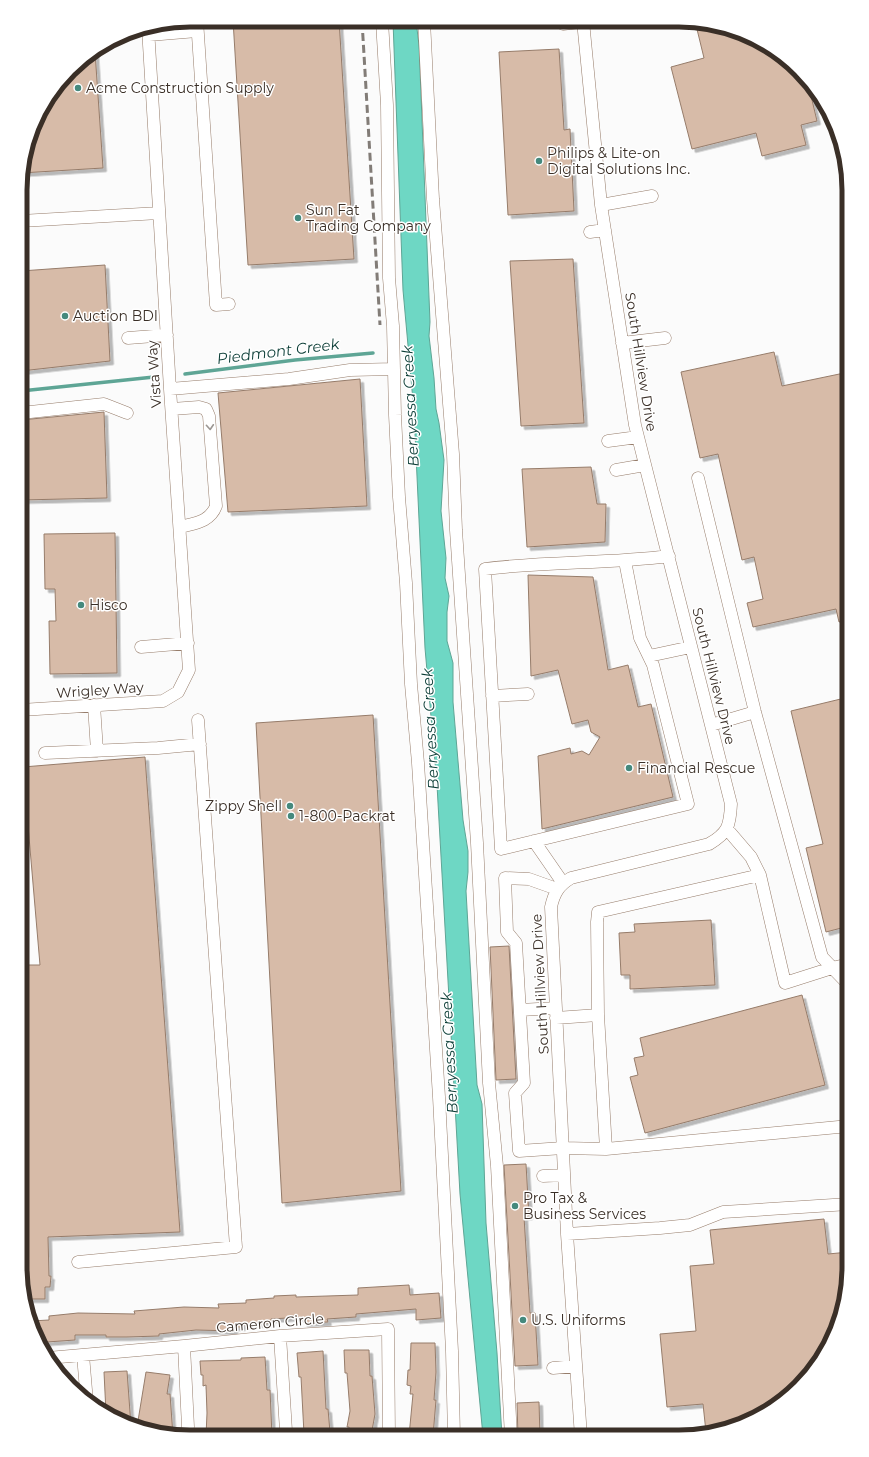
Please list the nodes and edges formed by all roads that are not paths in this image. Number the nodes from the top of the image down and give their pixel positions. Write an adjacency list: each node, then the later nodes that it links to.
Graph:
1 (189, 27): 6 (street)
2 (197, 27): 14 (street)
3 (382, 27): 19 (street)
4 (424, 27): 76 (street)
5 (586, 27): 9 (street, South Hillview Drive)
6 (154, 31)
7 (148, 32): 10 (street, Vista Way)
8 (652, 196): 9 (street)
9 (601, 205): 12 (street, South Hillview Drive)
10 (159, 213): 11 (street); 15 (street, Vista Way)
11 (27, 221)
12 (605, 230): 13 (street); 18 (street, South Hillview Drive)
13 (590, 232)
14 (229, 304)
15 (167, 335): 16 (street); 20 (street, Vista Way)
16 (128, 338)
17 (665, 338): 18 (street)
18 (622, 343): 24 (street, South Hillview Drive)
19 (394, 369): 20 (street); 75 (street)
20 (170, 389): 21 (street, Vista Way)
21 (172, 409): 29 (street, Vista Way); 29 (street, one-way to 29)
22 (27, 412): 23 (street)
23 (127, 413)
24 (638, 437): 25 (street); 26 (street, South Hillview Drive)
25 (608, 441)
26 (646, 465): 27 (street); 30 (street, South Hillview Drive)
27 (616, 470)
28 (698, 478): 41 (street)
29 (180, 527): 32 (street, Vista Way)
30 (669, 556): 31 (street); 34 (street, South Hillview Drive)
31 (625, 561): 35 (street); 38 (street)
32 (188, 643): 33 (street); 36 (street, Vista Way)
33 (142, 647)
34 (692, 647): 35 (street); 43 (street, South Hillview Drive)
35 (649, 656): 48 (street)
36 (178, 692): 39 (street, Wrigley Way)
37 (528, 694): 38 (street)
38 (492, 696): 48 (street)
39 (94, 705): 40 (street, Wrigley Way); 45 (street)
40 (27, 710)
41 (755, 712): 43 (street); 52 (street)
42 (198, 720): 44 (street)
43 (711, 725): 47 (street, South Hillview Drive)
44 (200, 744): 45 (street); 64 (street)
45 (97, 751): 46 (street)
46 (45, 753)
47 (727, 829): 49 (street); 50 (street)
48 (534, 841): 50 (street)
49 (760, 875): 52 (street); 56 (street)
50 (560, 886): 54 (street); 55 (street, South Hillview Drive)
51 (842, 966): 52 (street)
52 (832, 968): 53 (street)
53 (842, 978)
54 (520, 1010): 55 (street); 58 (street)
55 (556, 1013): 56 (street); 58 (street, South Hillview Drive)
56 (598, 1015): 59 (street)
57 (842, 1127): 59 (street)
58 (563, 1148): 59 (street); 60 (street, South Hillview Drive)
59 (606, 1149)
60 (564, 1175): 61 (street); 63 (street, South Hillview Drive)
61 (543, 1176)
62 (842, 1204): 63 (street)
63 (567, 1234): 69 (street, South Hillview Drive)
64 (78, 1262)
65 (280, 1336): 66 (street, Cameron Circle); 73 (street); 74 (street, Cameron Circle)
66 (184, 1346): 67 (street, Cameron Circle); 72 (street)
67 (83, 1355): 68 (street, Cameron Circle); 71 (street)
68 (54, 1358)
69 (576, 1366): 70 (street); 77 (street, South Hillview Drive)
70 (552, 1368)
71 (86, 1392)
72 (188, 1427)
73 (286, 1430)
74 (389, 1430)
75 (454, 1430)
76 (511, 1430)
77 (580, 1430)

